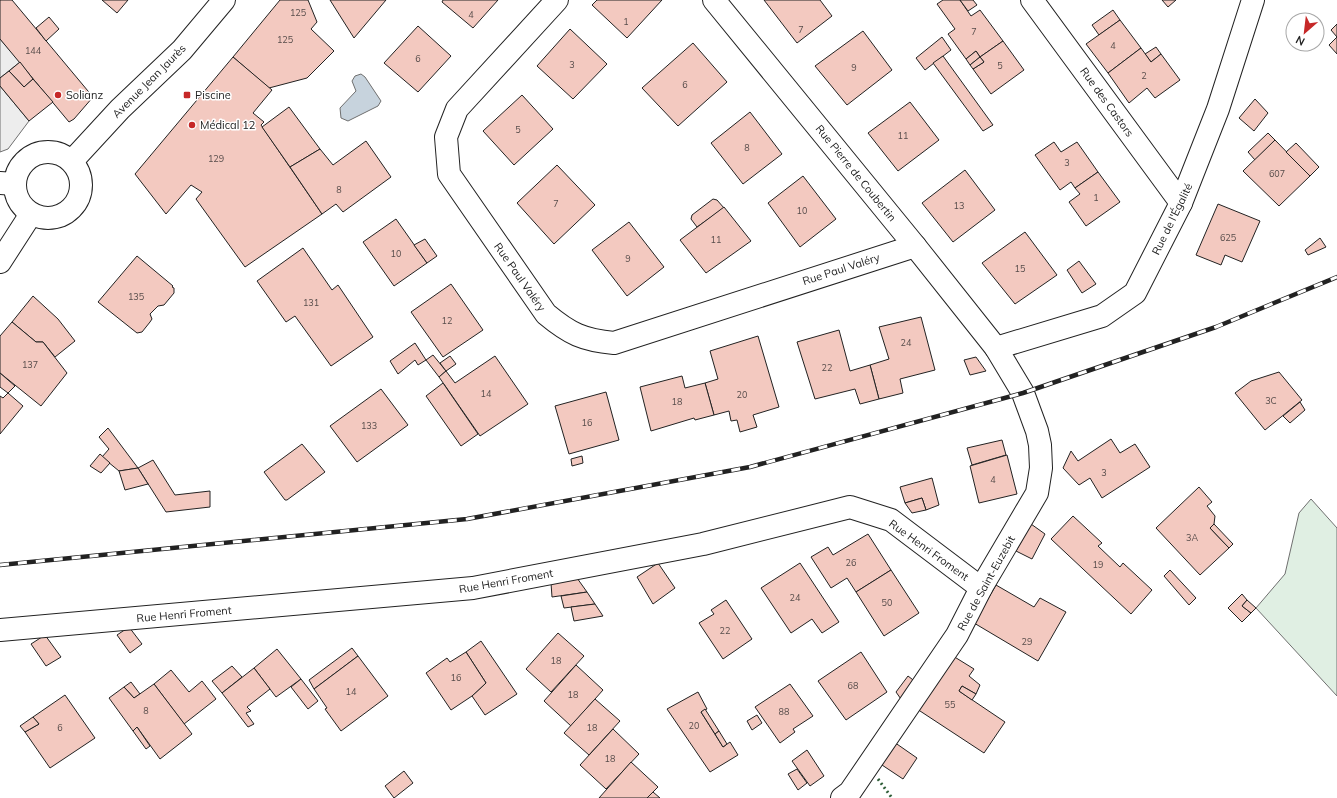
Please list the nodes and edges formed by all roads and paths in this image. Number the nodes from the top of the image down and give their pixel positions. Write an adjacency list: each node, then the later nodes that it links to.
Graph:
1 (224, 0): 6 (street, Avenue Jean Jaurès)
2 (557, 0): 10 (street, Rue Paul Valéry)
3 (714, 0): 10 (street, Rue Pierre de Coubertin)
4 (1032, 0): 8 (street, Rue des Castors)
5 (1253, 0): 8 (street, Rue de l'Égalité)
6 (72, 161): 7 (street); 9 (street)
7 (8, 183): 9 (street)
8 (1181, 203): 12 (street, Rue de l'Égalité)
9 (31, 214): 11 (street)
10 (915, 246): 12 (street, Rue Pierre de Coubertin)
11 (0, 262)
12 (996, 348): 13 (street, Rue de Saint-Euzebit)
13 (981, 588): 14 (street, Rue Henri Froment); 15 (street, Rue de Saint-Euzebit)
14 (0, 630)
15 (842, 798)

